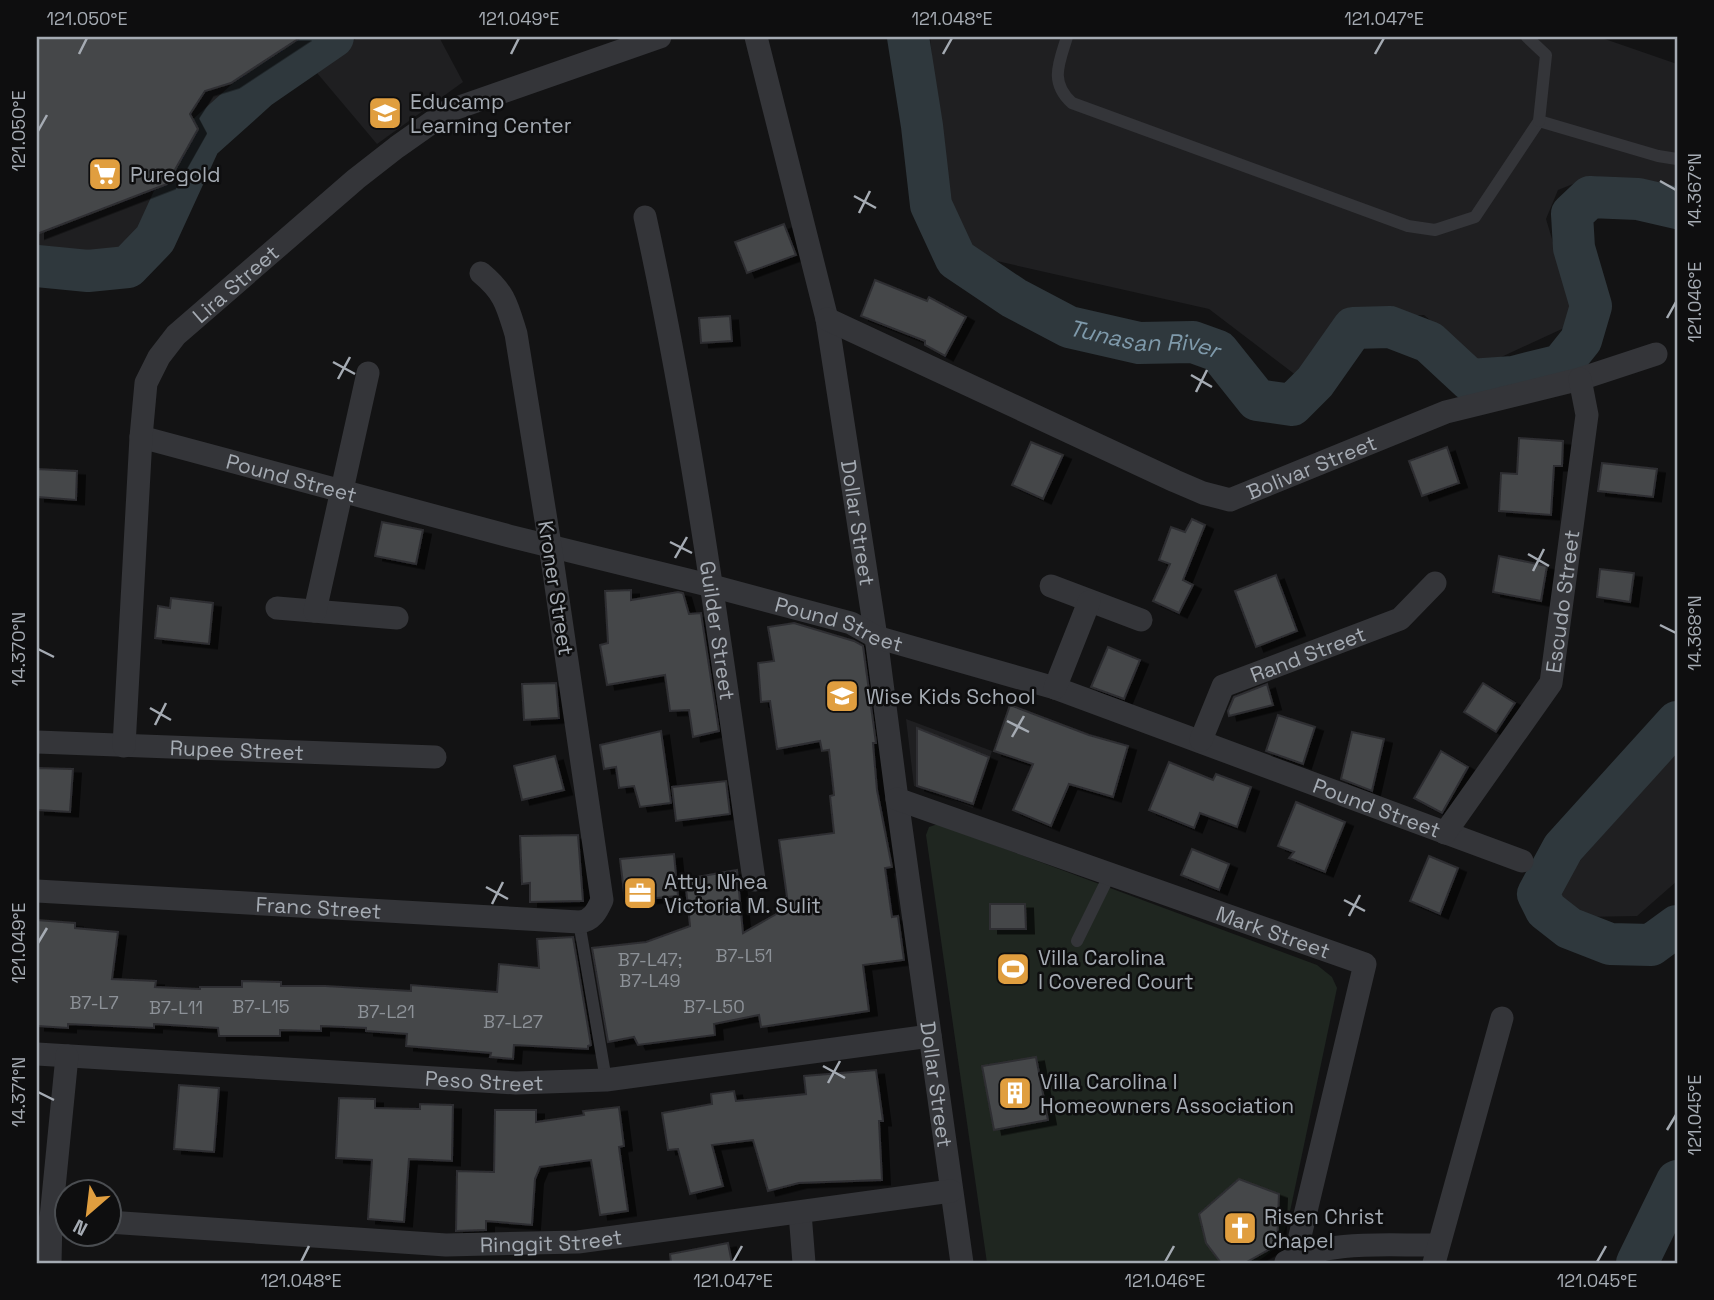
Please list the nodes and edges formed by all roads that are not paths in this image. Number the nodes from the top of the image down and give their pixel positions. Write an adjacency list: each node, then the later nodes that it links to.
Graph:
1 (660, 37): 13 (street, Lira Street)
2 (756, 37): 9 (street, Dollar Street)
3 (1068, 37): 5 (lane)
4 (1527, 37): 5 (lane)
5 (1539, 121): 6 (lane)
6 (1677, 159)
7 (645, 217): 17 (street, Guilder Street)
8 (481, 274): 15 (street, Kroner Street)
9 (827, 319): 12 (street, Bolivar Street); 24 (street, Dollar Street)
10 (1656, 354): 12 (street, Bolivar Street)
11 (368, 373): 14 (street)
12 (1580, 379): 31 (street, Escudo Street)
13 (141, 437): 14 (street, Pound Street); 28 (street, Lira Street)
14 (342, 492): 15 (street, Pound Street); 21 (street)
15 (550, 545): 17 (street, Pound Street); 36 (street, Kroner Street)
16 (1435, 583): 26 (street, Rand Street)
17 (712, 586): 24 (street, Pound Street); 34 (street, Guilder Street)
18 (1051, 586): 19 (street)
19 (1089, 602): 23 (street); 25 (street)
20 (276, 608): 21 (street)
21 (315, 611): 22 (street)
22 (397, 618)
23 (1141, 620)
24 (876, 637): 25 (street, Pound Street); 30 (street, Dollar Street)
25 (1055, 688): 26 (street, Pound Street)
26 (1200, 740): 31 (street, Pound Street)
27 (37, 742): 28 (street, Rupee Street)
28 (124, 746): 29 (street, Rupee Street)
29 (435, 757)
30 (897, 799): 33 (street, Mark Street); 39 (street, Dollar Street)
31 (1445, 832): 32 (street, Pound Street)
32 (1522, 861)
33 (1110, 874): 37 (lane); 48 (street, Mark Street)
34 (754, 880)
35 (37, 891): 36 (street, Franc Street)
36 (588, 917): 42 (lane)
37 (1077, 941)
38 (1502, 1018): 47 (street)
39 (930, 1036): 42 (street, Peso Street); 44 (street, Dollar Street)
40 (37, 1054): 41 (street, Peso Street)
41 (67, 1056): 42 (street, Peso Street); 43 (street)
42 (606, 1080)
43 (61, 1178)
44 (951, 1191): 45 (street, Ringgit Street); 50 (street, Dollar Street)
45 (800, 1213): 46 (street, Ringgit Street); 49 (street)
46 (122, 1223)
47 (1436, 1254): 48 (street)
48 (1289, 1260)
49 (804, 1263)
50 (962, 1263)

